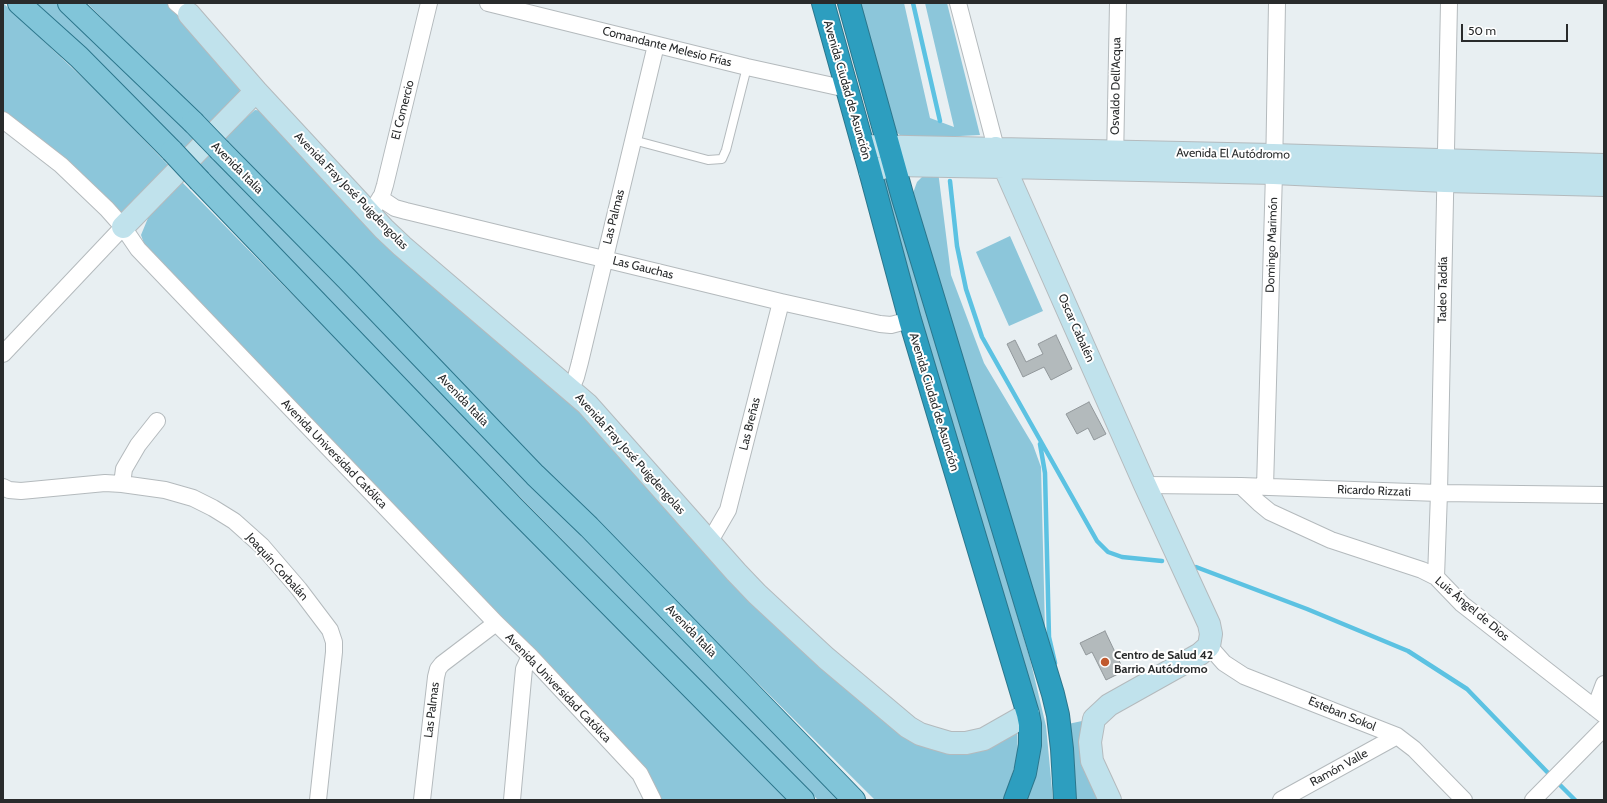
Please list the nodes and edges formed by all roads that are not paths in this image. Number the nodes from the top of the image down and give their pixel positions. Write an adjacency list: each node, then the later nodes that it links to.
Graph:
1 (19, 3): 56 (main road, bridge)
2 (69, 3): 57 (main road, Avenida Italia, bridge)
3 (429, 3): 27 (street, El Comercio)
4 (488, 3): 12 (street, Comandante Melesio Frías)
5 (823, 3): 14 (highway, Avenida Ciudad de Asunción)
6 (849, 3): 19 (highway, Avenida Ciudad de Asunción)
7 (958, 3): 20 (street, Oscar Cabalén)
8 (1118, 3): 21 (street, Osvaldo Dell'Acqua)
9 (1277, 3): 22 (street, Domingo Marimón)
10 (1449, 3): 25 (street, Tadeo Taddía)
11 (185, 7): 15 (street, Avenida Fray José Puigdengolas)
12 (656, 45): 13 (street, Comandante Melesio Frías); 17 (street, Las Palmas)
13 (746, 67): 14 (street, Comandante Melesio Frías); 17 (lane)
14 (847, 89): 18 (highway, Avenida Ciudad de Asunción)
15 (256, 90): 27 (street, Avenida Fray José Puigdengolas); 28 (street)
16 (3, 120): 28 (street, Avenida Universidad Católica)
17 (633, 140): 29 (street, Las Palmas)
18 (863, 146): 19 (street, Avenida El Autódromo); 24 (highway, Avenida Ciudad de Asunción)
19 (892, 156): 20 (street, Avenida El Autódromo); 24 (street, Avenida El Autódromo); 59 (highway, Avenida Ciudad de Asunción)
20 (1001, 158): 21 (street, Avenida El Autódromo); 36 (street, Oscar Cabalén)
21 (1115, 160): 22 (street, Avenida El Autódromo)
22 (1274, 164): 25 (street, Avenida El Autódromo); 39 (street, Domingo Marimón)
23 (1604, 165): 25 (street, Avenida El Autódromo)
24 (870, 171): 31 (highway, Avenida Ciudad de Asunción)
25 (1445, 171): 26 (street, Avenida El Autódromo); 40 (street, Tadeo Taddía)
26 (1604, 185)
27 (375, 206): 29 (street, Las Gauchas); 33 (street, Avenida Fray José Puigdengolas)
28 (123, 227): 32 (street); 44 (street, Avenida Universidad Católica)
29 (604, 259): 30 (street, Las Gauchas); 33 (street, Las Palmas)
30 (781, 302): 31 (street, Las Gauchas); 42 (street, Las Breñas)
31 (910, 320): 49 (highway, Avenida Ciudad de Asunción)
32 (3, 354)
33 (570, 389): 42 (street, Avenida Fray José Puigdengolas)
34 (157, 421): 35 (street)
35 (122, 484): 38 (street, Joaquín Corbalán); 53 (street, Joaquín Corbalán)
36 (1145, 485): 37 (street, Ricardo Rizzati); 45 (street, Oscar Cabalén)
37 (1241, 486): 39 (street, Ricardo Rizzati); 43 (street, Luis Ángel de Dios)
38 (3, 487)
39 (1265, 487): 40 (street, Ricardo Rizzati)
40 (1439, 493): 41 (street, Ricardo Rizzati); 43 (street, Tadeo Taddía)
41 (1604, 495)
42 (710, 541): 49 (street, Avenida Fray José Puigdengolas)
43 (1436, 577): 48 (street, Luis Ángel de Dios)
44 (496, 623): 46 (street, Avenida Universidad Católica); 54 (street, Las Palmas)
45 (1209, 646): 51 (street, Esteban Sokol); 60 (street)
46 (530, 656): 52 (street, Avenida Universidad Católica); 55 (street)
47 (1604, 684): 48 (street)
48 (1600, 712)
49 (1028, 714): 58 (highway, Avenida Ciudad de Asunción)
50 (1604, 728): 63 (street)
51 (1397, 736): 61 (street, Ramón Valle); 62 (street, Esteban Sokol)
52 (651, 799)
53 (318, 800)
54 (422, 800)
55 (512, 800)
56 (803, 800)
57 (854, 800)
58 (1015, 800)
59 (1065, 800)
60 (1110, 800)
61 (1281, 800)
62 (1464, 800)
63 (1533, 800)

